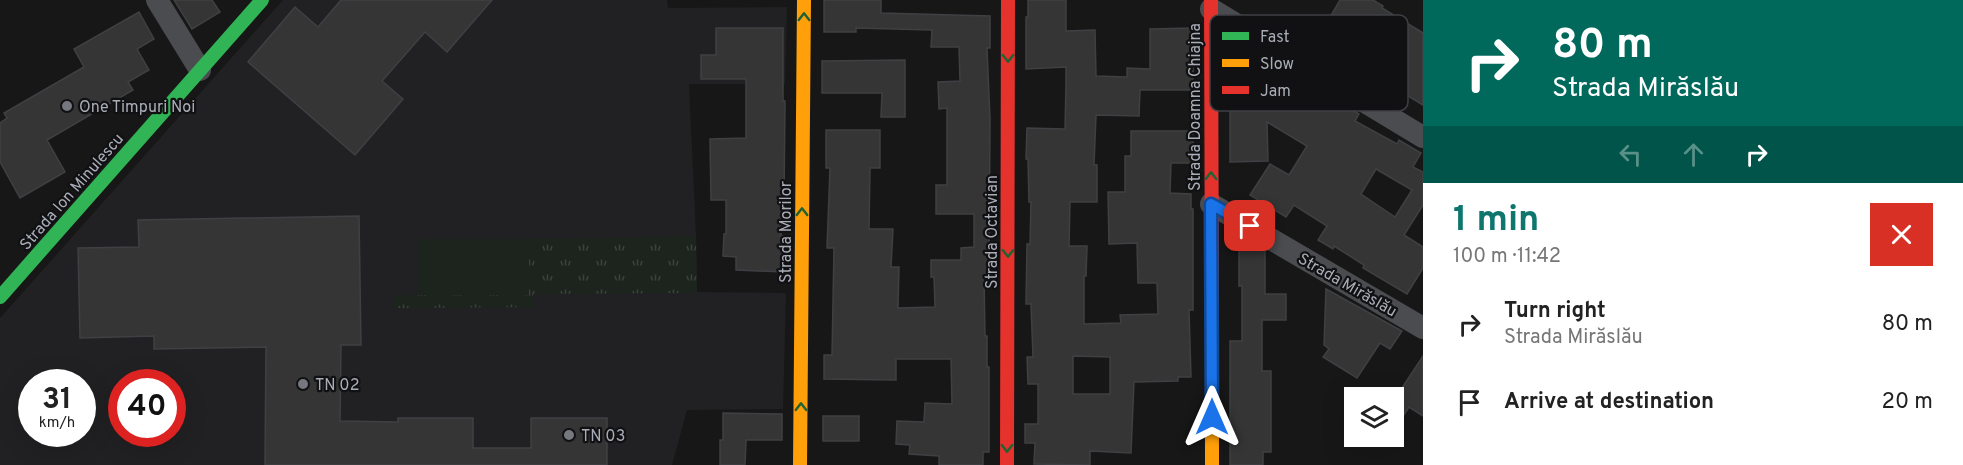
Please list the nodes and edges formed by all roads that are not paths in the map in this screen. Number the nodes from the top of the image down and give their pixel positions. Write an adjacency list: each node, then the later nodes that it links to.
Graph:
1 (157, 0): 7 (street)
2 (262, 0): 7 (street, Strada Ion Minulescu)
3 (804, 0): 14 (street, Strada Morilor, one-way to 3)
4 (1008, 0): 15 (street, Strada Octavian, one-way to 15)
5 (1211, 5): 6 (street)
6 (1227, 15)
7 (200, 70): 12 (street, Strada Ion Minulescu)
8 (1211, 111): 11 (street, Strada Doamna Chiajna, one-way to 8)
9 (1383, 111): 10 (street)
10 (1423, 136)
11 (1211, 204): 13 (street, Strada Mirăslău); 16 (street, Strada Doamna Chiajna)
12 (0, 297)
13 (1423, 328)
14 (801, 465)
15 (1007, 465)
16 (1212, 465)

